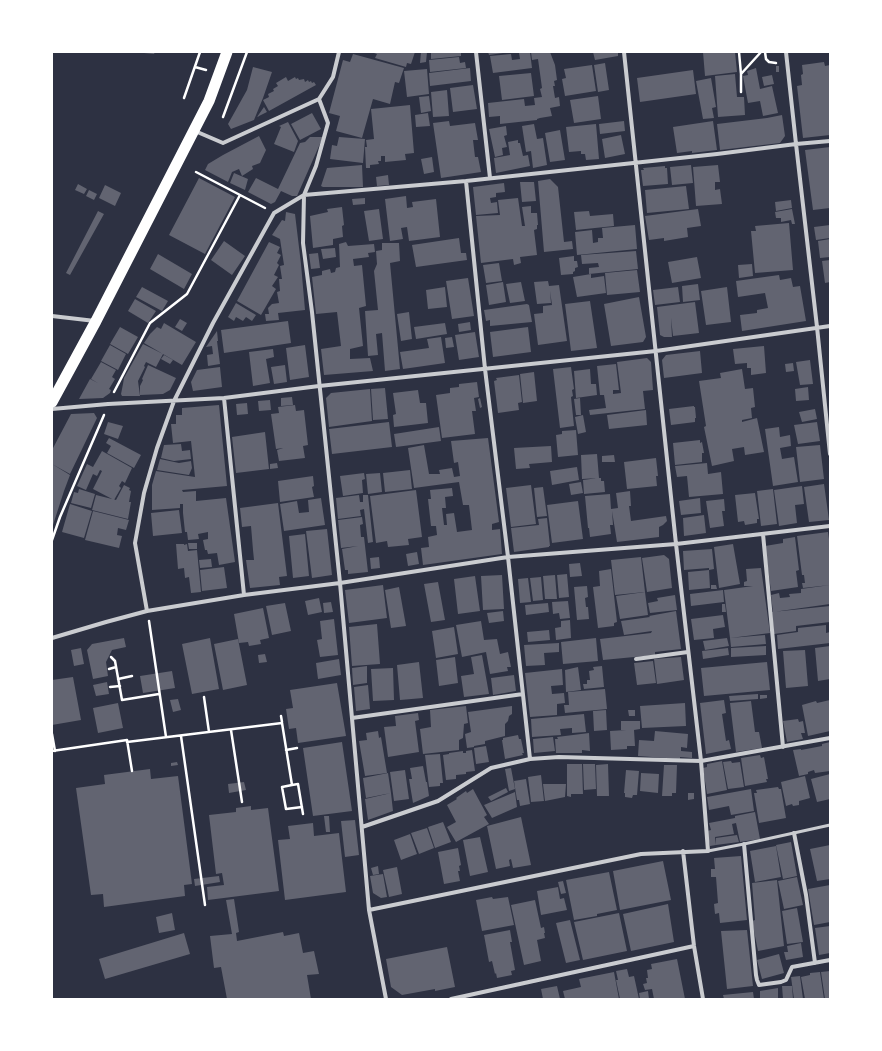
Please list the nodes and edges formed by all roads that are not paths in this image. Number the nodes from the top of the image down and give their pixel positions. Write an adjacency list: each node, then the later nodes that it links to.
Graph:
1 (227, 52): 7 (highway)
2 (339, 52): 6 (street)
3 (476, 52): 11 (street)
4 (624, 52): 10 (street)
5 (786, 52): 9 (street)
6 (319, 99): 7 (street); 13 (street)
7 (194, 130): 15 (highway)
8 (830, 140): 9 (street)
9 (796, 144): 10 (street); 17 (street)
10 (635, 163): 11 (street); 18 (street)
11 (490, 178): 12 (street)
12 (466, 181): 13 (street); 19 (street)
13 (304, 195): 20 (street); 22 (street)
14 (52, 316): 15 (street)
15 (96, 321): 23 (highway)
16 (830, 326): 17 (street)
17 (817, 327): 18 (street); 25 (street)
18 (656, 351): 19 (street); 28 (street)
19 (485, 369): 20 (street); 29 (street)
20 (319, 386): 21 (street); 30 (street)
21 (224, 398): 22 (street); 31 (street)
22 (174, 401): 24 (street); 32 (street)
23 (52, 402)
24 (52, 409)
25 (830, 453)
26 (830, 526): 27 (street)
27 (763, 534): 28 (street); 39 (street)
28 (676, 544): 29 (street); 34 (street)
29 (508, 557): 30 (street); 36 (street)
30 (340, 583): 31 (street); 37 (street)
31 (244, 595): 32 (street)
32 (147, 611): 33 (street)
33 (52, 638)
34 (688, 652): 35 (street); 41 (street)
35 (636, 659)
36 (523, 694): 37 (street); 40 (street)
37 (352, 718): 43 (street)
38 (830, 738): 39 (street)
39 (783, 746): 41 (street)
40 (530, 759): 41 (street); 43 (street)
41 (701, 761): 46 (street)
42 (830, 825): 44 (lane)
43 (362, 827): 48 (street)
44 (794, 833): 45 (lane); 51 (street)
45 (744, 844): 46 (lane); 51 (street)
46 (708, 851): 47 (street)
47 (683, 852): 48 (street); 49 (street)
48 (369, 910): 52 (street)
49 (694, 946): 53 (street); 54 (street)
50 (830, 960): 51 (street)
51 (815, 963)
52 (386, 999)
53 (451, 999)
54 (703, 999)

